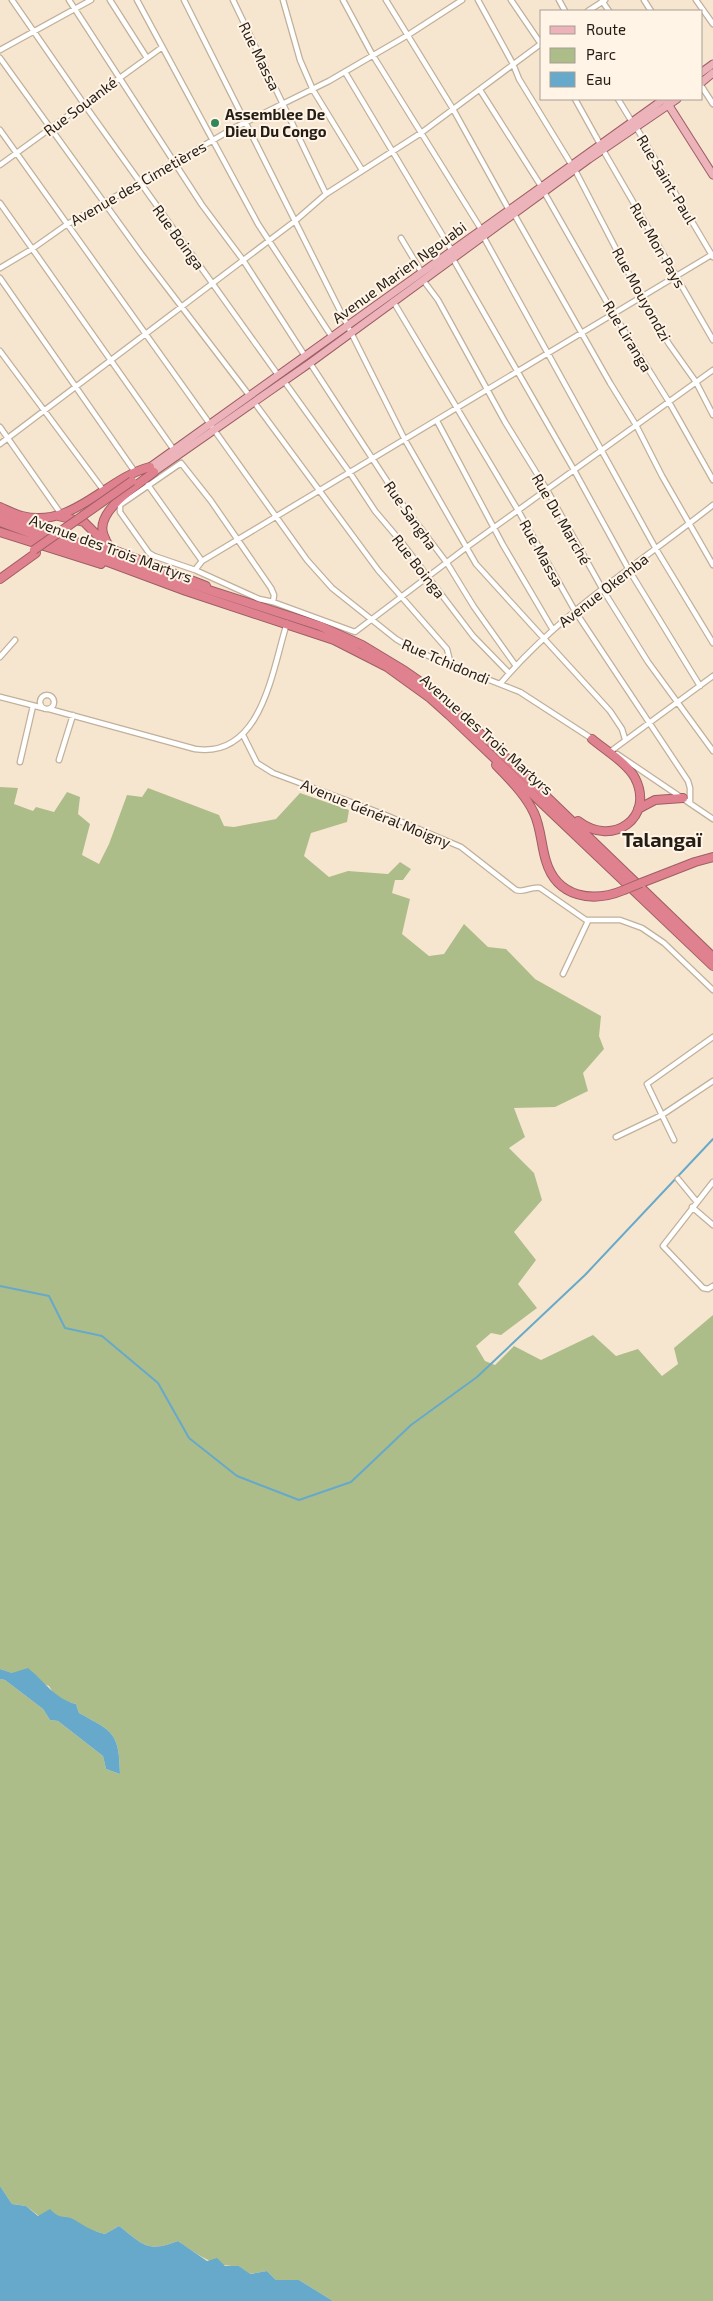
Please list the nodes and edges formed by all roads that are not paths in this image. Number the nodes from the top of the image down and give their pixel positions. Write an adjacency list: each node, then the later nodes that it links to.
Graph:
1 (12, 0): 19 (street, Rue Boinga)
2 (70, 0): 16 (street)
3 (91, 0): 16 (street)
4 (110, 0): 27 (street)
5 (137, 0): 23 (street)
6 (184, 0): 43 (street)
7 (233, 0): 40 (street, Rue Massa)
8 (283, 0): 34 (street)
9 (344, 0): 25 (street)
10 (386, 0): 20 (street)
11 (462, 0): 20 (street, Avenue des Cimetières)
12 (478, 0): 28 (street, Rue Mouyondzi)
13 (511, 0): 21 (street)
14 (696, 0): 18 (street)
15 (603, 1): 17 (street)
16 (74, 9): 19 (street); 31 (street)
17 (590, 10)
18 (713, 24)
19 (32, 30): 24 (street); 39 (street, Rue Boinga)
20 (408, 35): 25 (street, Avenue des Cimetières); 42 (street)
21 (540, 43)
22 (540, 45): 28 (street)
23 (161, 48): 27 (street, Rue Souanké); 48 (street)
24 (0, 50)
25 (372, 54): 29 (street, Avenue des Cimetières); 47 (street)
26 (0, 58): 45 (street)
27 (147, 58): 31 (street, Rue Souanké)
28 (513, 64): 35 (street); 54 (street, Rue Mouyondzi)
29 (345, 72): 34 (street, Avenue des Cimetières); 50 (street)
30 (713, 73): 32 (main road)
31 (118, 78): 39 (street, Rue Souanké); 52 (street)
32 (703, 81)
33 (703, 89): 41 (street)
34 (313, 90): 40 (street, Avenue des Cimetières); 55 (street)
35 (480, 90): 42 (street); 58 (street, Rue Liranga)
36 (576, 100): 49 (street, Rue Mon Pays)
37 (619, 100): 44 (street, Rue Saint-Paul)
38 (666, 101): 44 (main road, Avenue Marien Ngouabi); 56 (main road)
39 (84, 104): 45 (street, Rue Souanké); 57 (street, Rue Boinga)
40 (282, 104): 43 (street, Avenue des Cimetières); 59 (street, Rue Massa)
41 (713, 104)
42 (453, 109): 47 (street); 62 (street)
43 (247, 122): 48 (street, Avenue des Cimetières); 63 (street)
44 (634, 124): 49 (main road, Avenue Marien Ngouabi); 70 (street, Rue Saint-Paul)
45 (49, 129): 51 (street, Rue Souanké); 61 (street)
46 (0, 130): 51 (street, Rue Tchidondi)
47 (421, 133): 50 (street); 65 (street)
48 (213, 141): 52 (street, Avenue des Cimetières); 67 (street)
49 (602, 147): 54 (main road, Avenue Marien Ngouabi); 74 (street, Rue Mon Pays)
50 (391, 152): 55 (street); 69 (street)
51 (17, 153): 53 (street, Rue Souanké); 64 (street, Rue Tchidondi)
52 (175, 162): 57 (street, Avenue des Cimetières); 71 (street)
53 (0, 165)
54 (573, 167): 58 (main road, Avenue Marien Ngouabi); 77 (street, Rue Mouyondzi)
55 (362, 170): 59 (street)
56 (713, 174)
57 (141, 182): 61 (street, Avenue des Cimetières); 76 (street, Rue Boinga)
58 (543, 189): 62 (main road, Avenue Marien Ngouabi); 80 (street, Rue Liranga)
59 (326, 194): 63 (street)
60 (0, 203): 68 (street)
61 (106, 203): 64 (street, Avenue des Cimetières); 79 (street)
62 (512, 212): 65 (main road, Avenue Marien Ngouabi); 83 (street)
63 (295, 221): 67 (street); 81 (street)
64 (66, 224): 68 (street, Avenue des Cimetières); 82 (street, Rue Tchidondi)
65 (482, 233): 69 (main road, Avenue Marien Ngouabi); 87 (street)
66 (401, 238): 73 (street, Rue Du Marché)
67 (268, 239): 71 (street); 84 (street)
68 (32, 249): 72 (street, Avenue des Cimetières); 89 (street)
69 (452, 255): 73 (main road, Avenue Marien Ngouabi); 92 (street)
70 (713, 255): 74 (street)
71 (243, 260): 76 (street); 88 (street)
72 (0, 268)
73 (422, 276): 78 (main road); 81 (main road, Avenue Marien Ngouabi); 96 (street, Rue Du Marché)
74 (676, 276): 77 (street); 85 (street, Rue Mon Pays)
75 (0, 278): 95 (street)
76 (212, 283): 79 (street); 93 (street, Rue Boinga)
77 (641, 297): 80 (street); 94 (street, Rue Mouyondzi)
78 (393, 301): 81 (main road); 101 (street, Rue Massa)
79 (180, 307): 82 (street); 97 (street)
80 (613, 313): 83 (street); 99 (street, Rue Liranga)
81 (350, 329): 84 (main road, Avenue Marien Ngouabi); 90 (main road); 108 (street)
82 (144, 333): 89 (street); 105 (street, Rue Tchidondi)
83 (582, 333): 87 (street); 104 (street)
84 (332, 337): 88 (main road, Avenue Marien Ngouabi)
85 (713, 340)
86 (0, 351): 100 (street)
87 (548, 355): 92 (street); 110 (street)
88 (305, 356): 93 (main road, Avenue Marien Ngouabi)
89 (110, 360): 95 (street); 111 (street)
90 (310, 363): 93 (main road); 112 (street, Rue Sangha)
91 (713, 370): 94 (street)
92 (518, 372): 96 (street); 114 (street)
93 (281, 378): 97 (main road, Avenue Marien Ngouabi); 98 (main road); 116 (street, Rue Boinga)
94 (696, 382): 99 (street); 102 (street, Rue Mouyondzi)
95 (75, 386): 100 (street); 115 (street)
96 (487, 390): 101 (street); 119 (street, Rue Du Marché)
97 (249, 396): 105 (main road, Avenue Marien Ngouabi)
98 (254, 402): 105 (main road); 121 (street)
99 (669, 402): 104 (street); 117 (street, Rue Liranga)
100 (42, 410): 107 (street); 120 (street)
101 (456, 410): 103 (street); 124 (street, Rue Massa)
102 (713, 415)
103 (437, 421): 108 (street); 130 (street)
104 (636, 425): 110 (street); 129 (street)
105 (212, 426): 111 (main road, Avenue Marien Ngouabi); 113 (main road); 127 (street, Rue Tchidondi)
106 (0, 427): 107 (street)
107 (7, 438): 109 (street); 126 (street)
108 (405, 440): 112 (street); 133 (street)
109 (0, 444)
110 (602, 449): 114 (street); 135 (street)
111 (174, 450): 113 (main road, Avenue Marien Ngouabi)
112 (373, 460): 116 (street); 138 (street, Rue Sangha)
113 (152, 469): 115 (highway); 134 (highway); 136 (highway, bridge)
114 (574, 470): 119 (street); 141 (street)
115 (135, 472): 120 (highway)
116 (350, 473): 121 (street); 144 (street, Rue Boinga)
117 (713, 480)
118 (148, 485): 132 (street); 137 (street); 140 (street)
119 (547, 490): 124 (street); 146 (street, Rue Du Marché)
120 (104, 491): 126 (highway)
121 (320, 491): 127 (street); 148 (street)
122 (713, 505): 129 (street, Avenue Okemba)
123 (0, 507): 126 (highway)
124 (519, 512): 130 (street); 150 (street, Rue Massa)
125 (0, 514): 147 (highway, Avenue des Trois Martyrs)
126 (58, 514): 134 (highway)
127 (276, 516): 132 (street); 151 (street, Rue Tchidondi)
128 (0, 522): 143 (highway, Avenue des Trois Martyrs)
129 (689, 524): 135 (street, Avenue Okemba); 139 (street)
130 (495, 528): 133 (street); 153 (street)
131 (0, 532): 143 (highway)
132 (238, 540): 137 (street); 149 (street)
133 (467, 547): 138 (street); 154 (street)
134 (109, 548): 147 (highway)
135 (656, 549): 141 (street, Avenue Okemba); 156 (street)
136 (35, 552): 142 (highway); 145 (highway)
137 (202, 560): 140 (street)
138 (446, 563): 144 (street); 159 (street, Rue Sangha)
139 (713, 565)
140 (195, 570): 149 (street)
141 (629, 570): 146 (street, Avenue Okemba); 163 (street)
142 (0, 574)
143 (140, 574): 152 (highway, Avenue des Trois Martyrs)
144 (428, 577): 148 (street); 160 (street, Rue Boinga)
145 (0, 579)
146 (603, 590): 150 (street, Avenue Okemba); 165 (street, Rue Du Marché)
147 (214, 591): 182 (highway, Avenue des Trois Martyrs)
148 (400, 597): 151 (street); 158 (street)
149 (273, 602): 151 (street)
150 (575, 611): 153 (street, Avenue Okemba); 172 (street, Rue Massa)
151 (369, 620): 158 (street, Rue Tchidondi)
152 (287, 624): 173 (street); 176 (highway, Avenue des Trois Martyrs)
153 (553, 630): 154 (street, Avenue Okemba)
154 (542, 638): 159 (street, Avenue Okemba); 175 (street)
155 (15, 640): 157 (street)
156 (713, 644)
157 (0, 657)
158 (451, 665): 162 (street, Rue Tchidondi)
159 (516, 666): 160 (street, Avenue Okemba)
160 (509, 673): 162 (street, Avenue Okemba)
161 (713, 676): 163 (street)
162 (500, 684): 174 (street, Rue Tchidondi)
163 (700, 686): 165 (street)
164 (0, 697): 167 (street)
165 (676, 702): 172 (street); 178 (street, Rue Du Marché)
166 (54, 704): 168 (street); 169 (street); 170 (street)
167 (33, 706): 168 (street); 180 (street)
168 (43, 708): 169 (street)
169 (49, 709): 170 (street)
170 (67, 713): 171 (street)
171 (73, 715): 173 (street); 179 (street)
172 (650, 722): 175 (street); 183 (street, Rue Massa)
173 (243, 734): 187 (street, Avenue Général Moigny)
174 (592, 739): 177 (street, Rue Tchidondi); 184 (highway)
175 (624, 739): 177 (street)
176 (477, 742): 186 (highway, bridge); 189 (highway, Avenue des Trois Martyrs)
177 (611, 751): 181 (street, Rue Tchidondi)
178 (713, 751)
179 (59, 760)
180 (20, 762)
181 (683, 798): 183 (street, Rue Tchidondi); 184 (highway)
182 (554, 802): 184 (highway); 188 (highway, Avenue des Trois Martyrs)
183 (690, 802): 185 (street, Rue Tchidondi)
184 (638, 809)
185 (712, 818)
186 (713, 857)
187 (588, 921): 190 (street); 191 (street)
188 (713, 957)
189 (713, 966)
190 (563, 974)
191 (713, 990)
192 (712, 1039): 194 (street)
193 (713, 1081): 194 (street)
194 (662, 1115): 195 (street); 196 (street)
195 (616, 1137)
196 (674, 1140)
197 (678, 1179): 199 (street)
198 (713, 1182): 199 (street)
199 (697, 1202): 200 (street)
200 (692, 1207): 201 (street); 202 (street)
201 (713, 1225)
202 (713, 1286)

